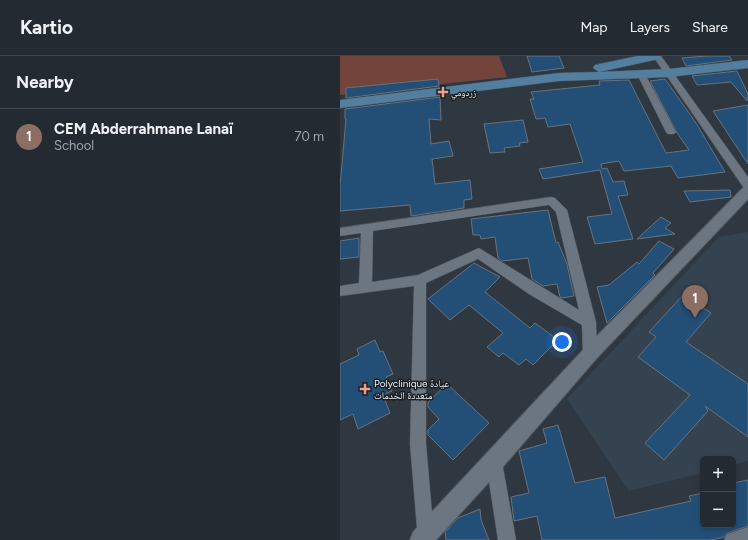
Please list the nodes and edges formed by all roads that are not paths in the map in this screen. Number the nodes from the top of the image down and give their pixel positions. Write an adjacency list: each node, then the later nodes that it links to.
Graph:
1 (656, 56): 3 (street); 5 (main road)
2 (748, 64): 3 (main road)
3 (669, 73): 4 (main road); 8 (street)
4 (640, 74): 5 (main road); 7 (street)
5 (559, 78): 6 (main road)
6 (340, 104)
7 (671, 132)
8 (748, 185)
9 (748, 191): 16 (street)
10 (367, 228): 11 (street); 13 (street); 15 (street)
11 (340, 232)
12 (420, 280): 13 (street); 15 (street); 19 (street)
13 (365, 287): 14 (street)
14 (340, 291)
15 (589, 322): 16 (street)
16 (590, 354): 17 (street)
17 (494, 462): 19 (street); 20 (street)
18 (748, 536): 21 (street)
19 (423, 538)
20 (507, 540)
21 (733, 540)

